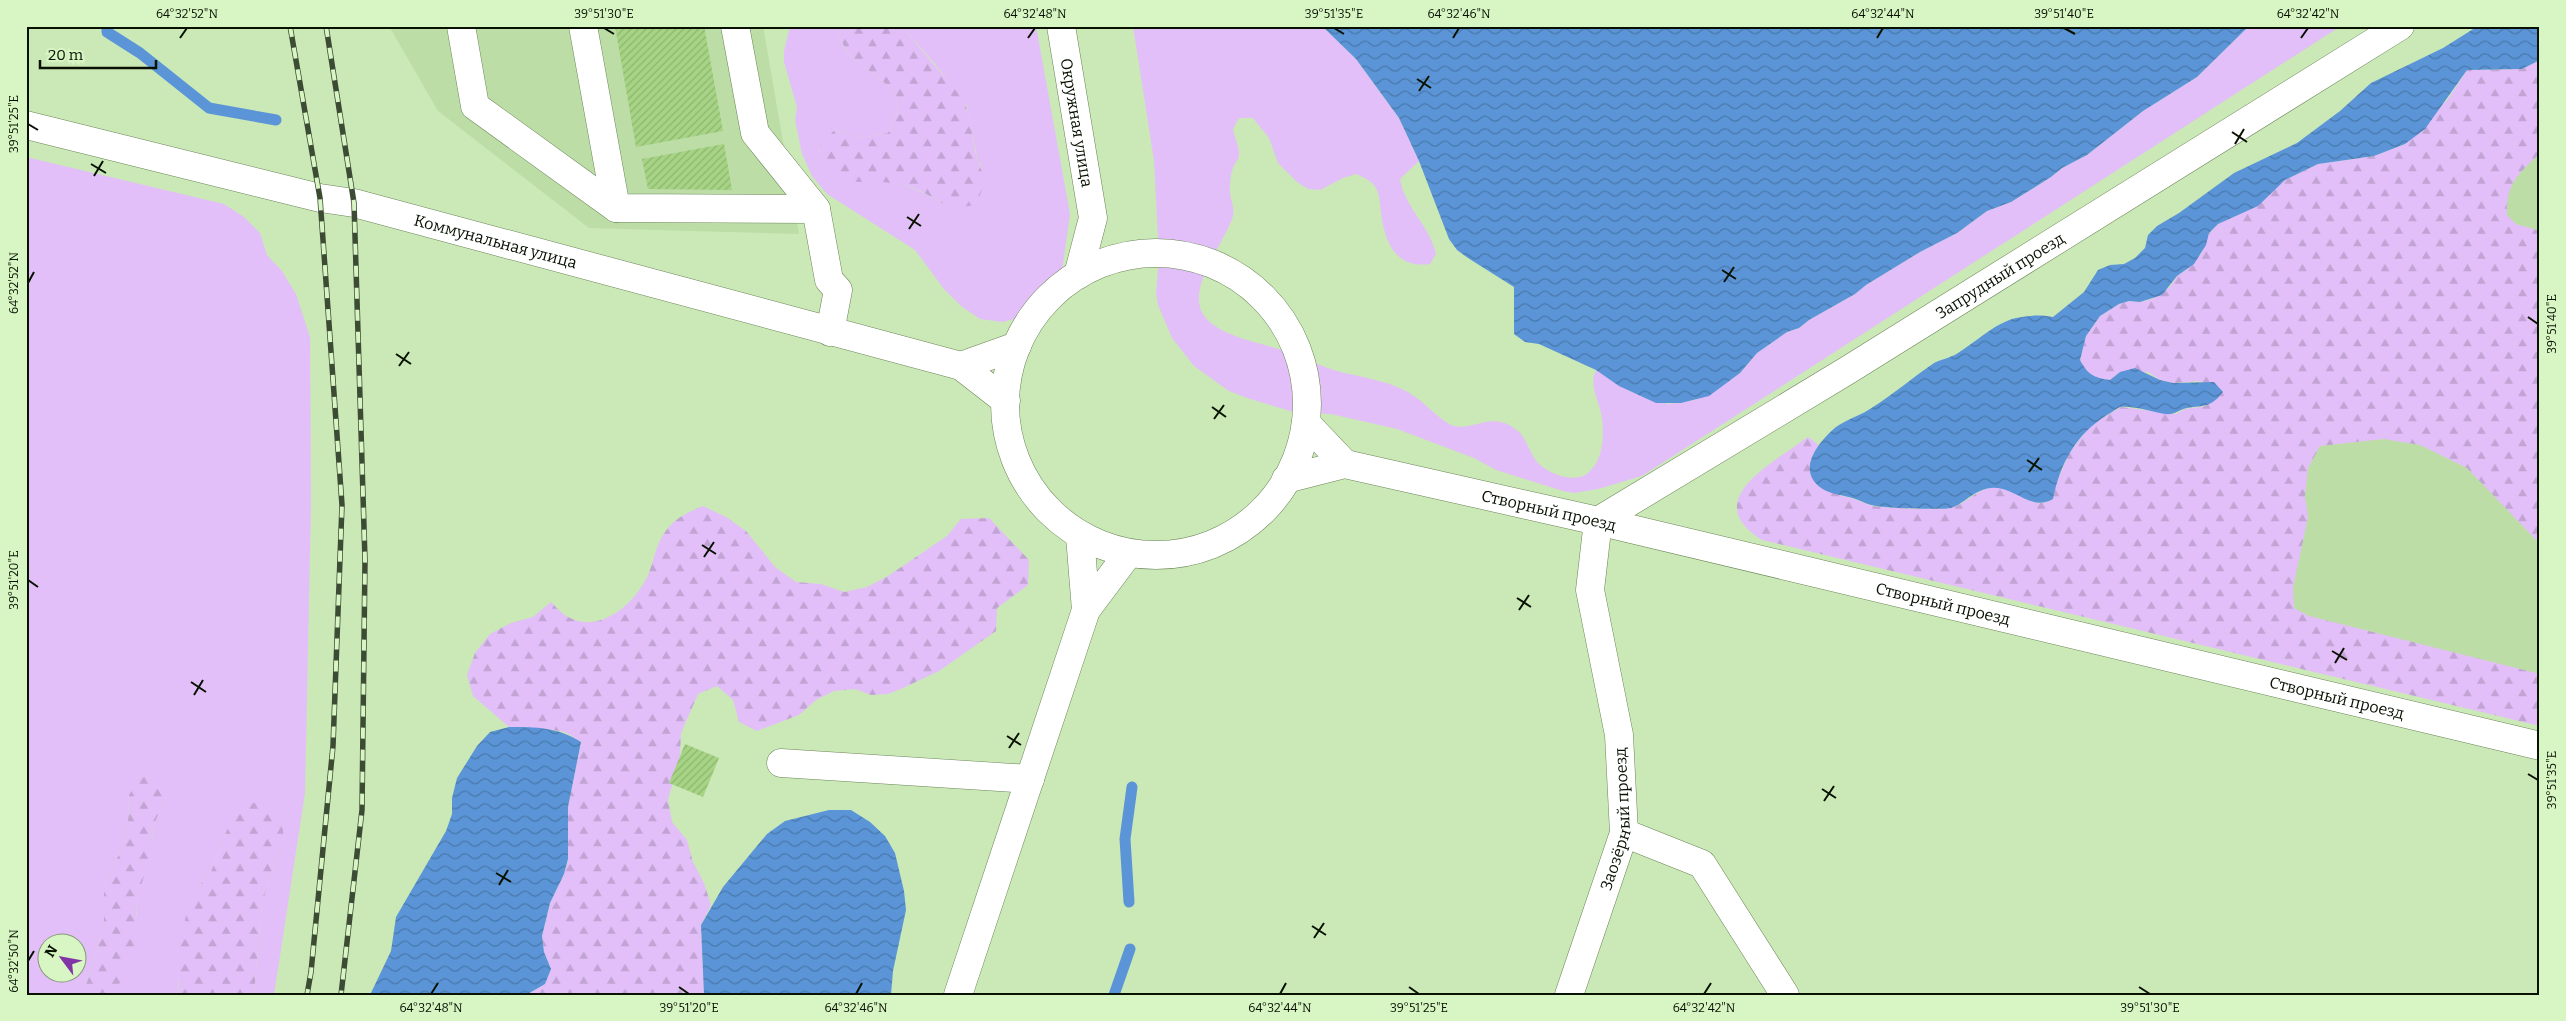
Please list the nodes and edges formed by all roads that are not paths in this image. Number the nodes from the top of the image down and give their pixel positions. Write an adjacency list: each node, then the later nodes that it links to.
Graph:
1 (461, 26): 7 (street)
2 (583, 26): 7 (street)
3 (736, 26): 8 (street)
4 (1061, 26): 9 (street, Окружная улица)
5 (2400, 26): 19 (street, Запрудный проезд)
6 (26, 125): 12 (street, Коммунальная улица)
7 (616, 208): 8 (street)
8 (816, 209): 12 (street)
9 (1093, 218): 10 (street); 11 (street)
10 (1129, 256): 11 (street); 16 (street)
11 (1078, 275): 13 (street)
12 (830, 332): 14 (street, Коммунальная улица)
13 (1017, 346): 14 (street); 15 (street)
14 (961, 366): 15 (street)
15 (1006, 401): 20 (street)
16 (1306, 423): 17 (street); 18 (street)
17 (1345, 464): 18 (street); 19 (street, Створный проезд)
18 (1286, 479): 21 (street)
19 (1598, 521): 23 (street, Створный проезд); 26 (street, Заозёрный проезд)
20 (1080, 536): 21 (street); 22 (street)
21 (1128, 554): 22 (street)
22 (1086, 610): 25 (street)
23 (2540, 746)
24 (781, 763): 25 (street)
25 (1030, 779): 27 (street)
26 (1624, 833): 28 (street, Заозёрный проезд); 29 (street)
27 (958, 995)
28 (1569, 995)
29 (1786, 995)

